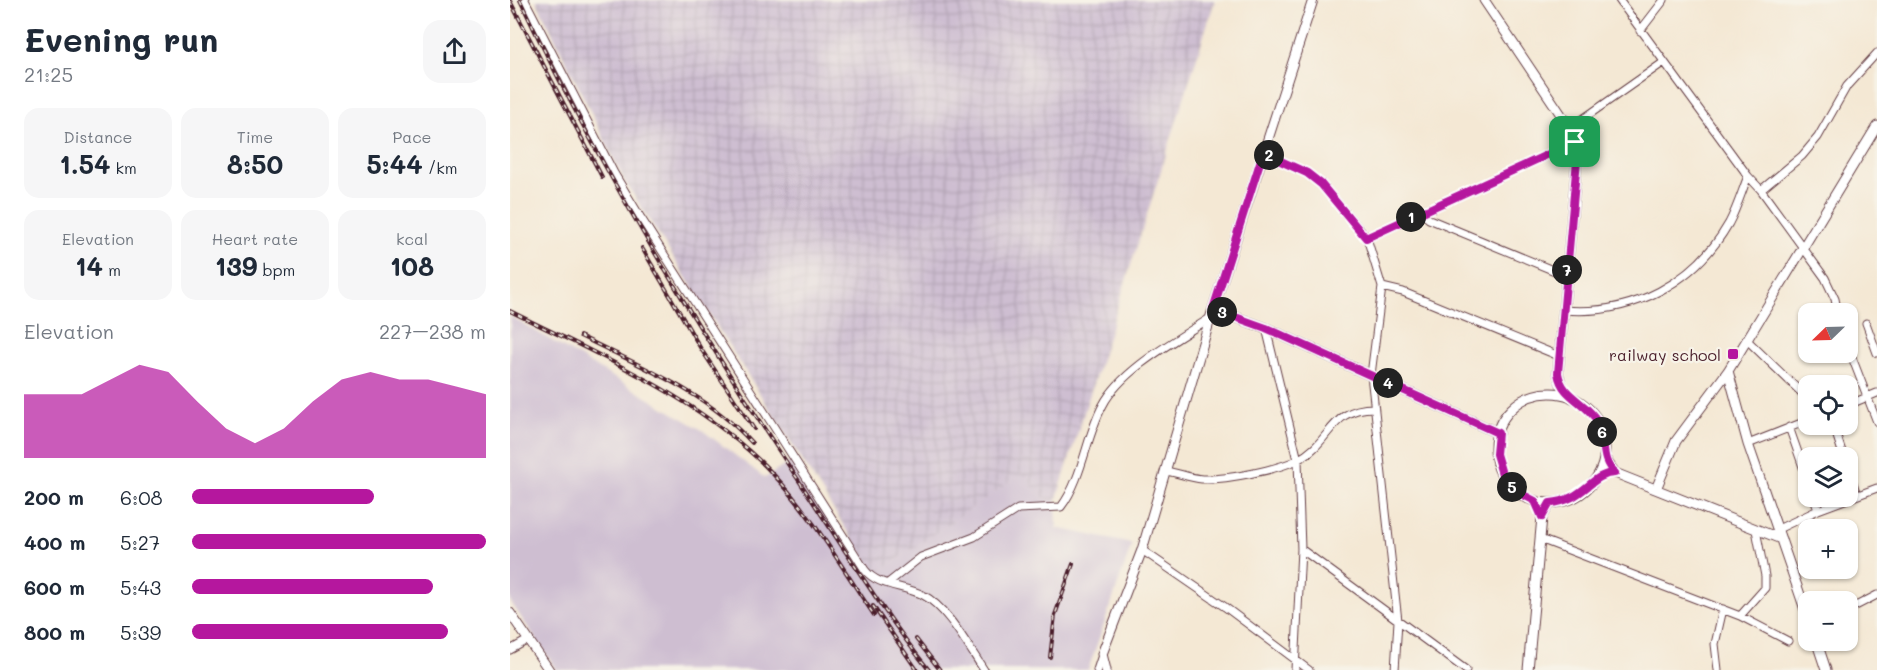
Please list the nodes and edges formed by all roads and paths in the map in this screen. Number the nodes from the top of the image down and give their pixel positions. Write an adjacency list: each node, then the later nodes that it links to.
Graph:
1 (525, 0): 65 (street)
2 (1313, 0): 12 (street)
3 (1484, 0): 10 (street)
4 (1619, 0): 6 (street)
5 (1664, 0): 6 (street)
6 (1641, 31): 8 (street)
7 (1877, 53): 14 (street)
8 (1664, 62): 10 (street); 13 (street)
9 (1877, 126): 17 (street)
10 (1570, 128): 11 (street)
11 (1575, 142): 15 (street); 18 (street)
12 (1263, 153): 16 (street); 22 (street)
13 (1748, 176): 14 (street); 21 (street)
14 (1761, 190): 17 (street)
15 (1422, 213): 16 (street); 18 (street)
16 (1366, 238): 19 (street)
17 (1802, 248): 20 (street); 25 (street)
18 (1567, 276): 21 (street)
19 (1382, 287): 27 (street); 31 (street)
20 (1836, 303)
21 (1563, 310): 27 (street)
22 (1212, 313): 24 (street); 47 (street); 65 (street)
23 (1866, 323): 26 (street)
24 (1266, 328): 31 (street); 46 (street)
25 (1747, 340): 29 (street); 32 (street)
26 (1877, 353)
27 (1559, 356): 30 (street)
28 (1854, 363): 35 (street)
29 (1728, 371): 43 (street); 51 (street)
30 (1558, 373): 34 (street); 36 (street)
31 (1371, 375): 38 (street); 42 (street)
32 (1798, 389)
33 (1877, 393): 35 (street)
34 (1544, 394): 36 (street); 42 (street)
35 (1868, 397): 37 (street); 39 (street)
36 (1572, 398): 45 (street)
37 (1858, 401)
38 (1374, 408): 46 (street); 72 (street)
39 (1877, 422)
40 (1798, 424): 41 (street)
41 (1789, 428): 43 (street); 44 (street)
42 (1498, 433): 53 (street)
43 (1748, 444): 59 (street)
44 (1798, 453)
45 (1604, 457): 48 (street); 49 (street)
46 (1298, 459): 47 (street); 63 (street)
47 (1166, 471): 64 (street)
48 (1615, 473): 49 (street); 51 (street)
49 (1596, 478): 54 (street)
50 (1877, 488): 52 (street)
51 (1656, 489): 60 (street)
52 (1858, 495)
53 (1535, 501): 54 (street); 58 (street)
54 (1550, 503): 58 (street)
55 (1817, 507): 57 (street)
56 (1826, 507): 57 (street)
57 (1818, 510): 59 (street)
58 (1542, 517): 61 (street)
59 (1778, 529): 62 (street)
60 (1756, 530): 62 (street); 71 (street)
61 (1540, 539): 69 (street); 87 (street)
62 (1781, 539): 66 (street)
63 (1300, 549): 72 (street); 78 (street)
64 (1142, 550): 77 (street); 78 (street)
65 (888, 583): 80 (street)
66 (1799, 591)
67 (1877, 595): 68 (street)
68 (1858, 605)
69 (1723, 609): 71 (street); 88 (street)
70 (510, 613): 73 (street)
71 (1740, 616): 74 (street)
72 (1398, 621): 85 (street); 86 (street)
73 (528, 640): 75 (street); 79 (street)
74 (1788, 641)
75 (510, 649)
76 (1820, 651): 89 (street)
77 (1102, 654): 81 (street); 82 (street)
78 (1296, 661): 83 (street); 84 (street)
79 (549, 670)
80 (984, 670)
81 (1097, 670)
82 (1106, 670)
83 (1295, 670)
84 (1308, 670)
85 (1395, 670)
86 (1466, 670)
87 (1528, 670)
88 (1718, 670)
89 (1826, 670)

